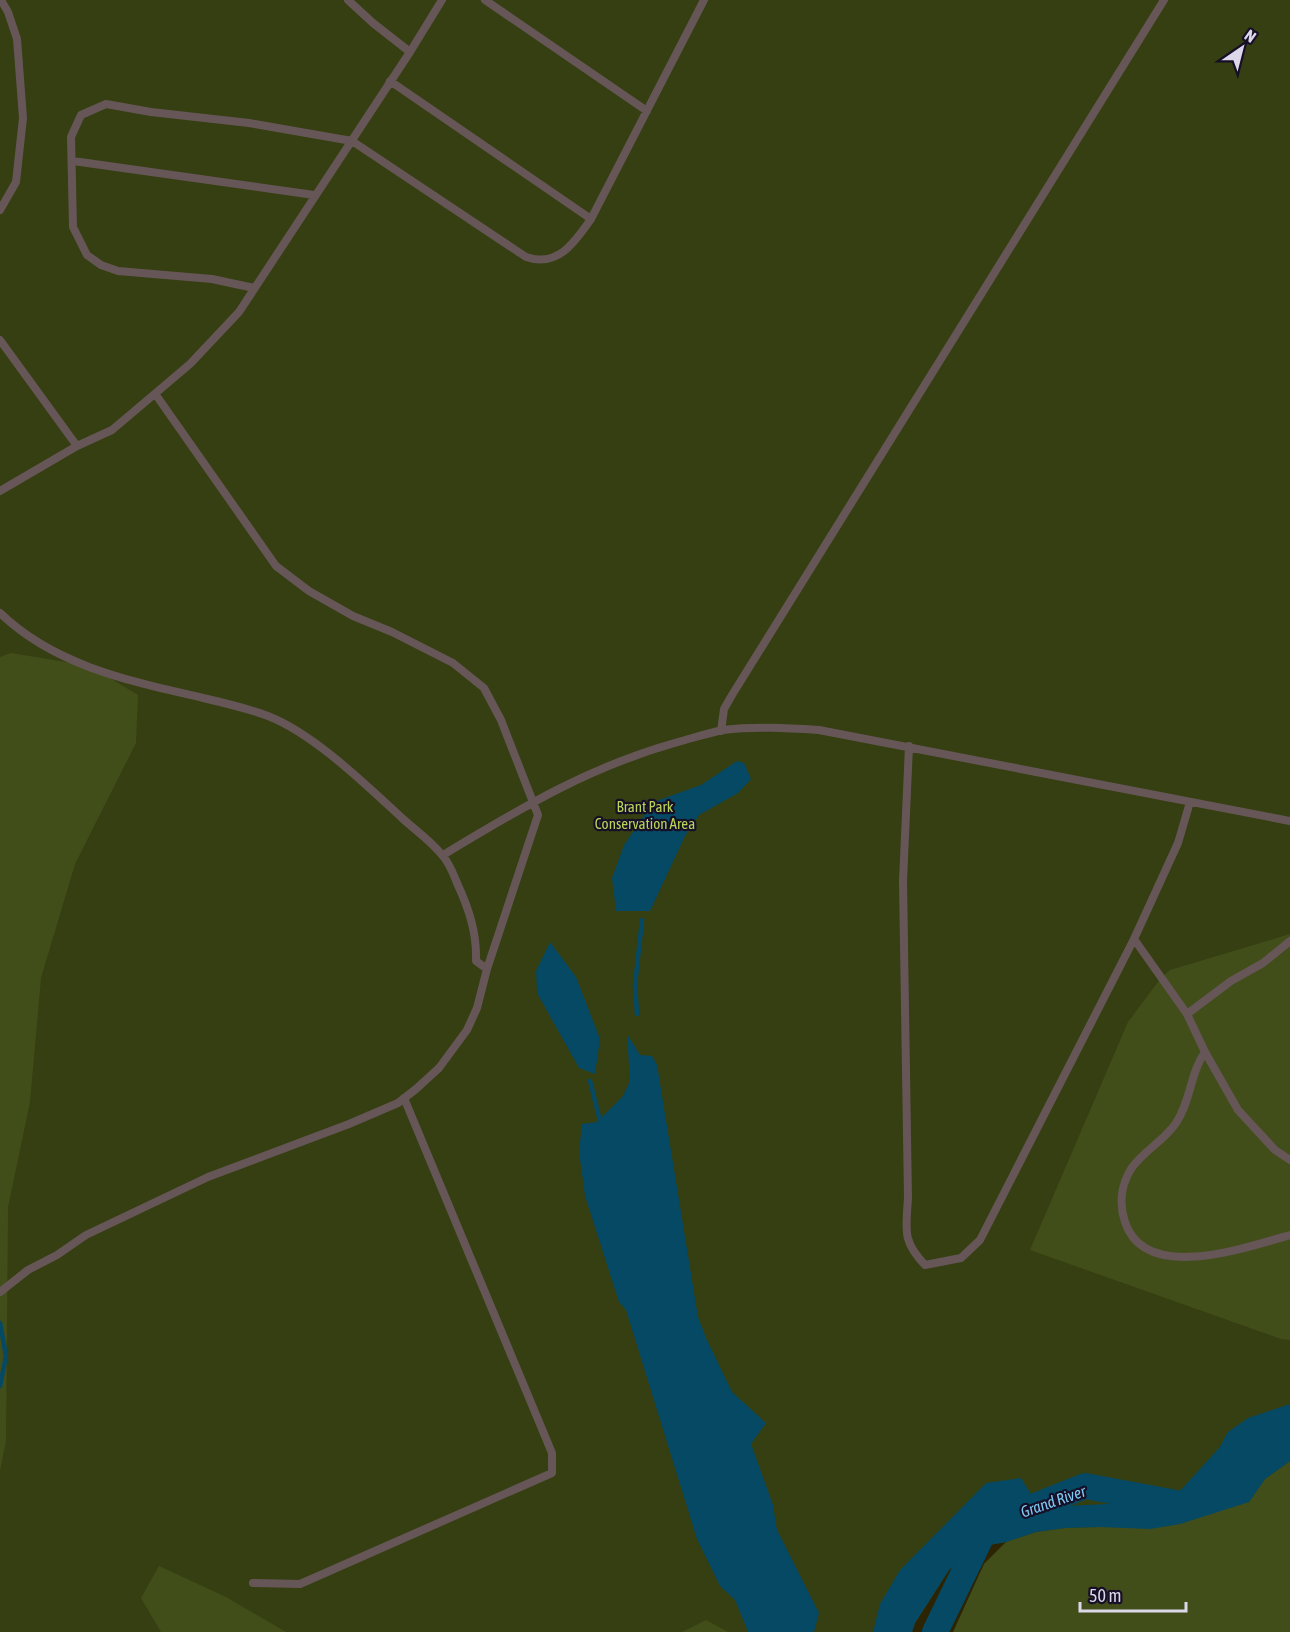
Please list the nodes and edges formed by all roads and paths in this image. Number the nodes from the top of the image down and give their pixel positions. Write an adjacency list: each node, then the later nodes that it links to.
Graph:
1 (2, 0): 13 (lane)
2 (348, 0): 7 (lane)
3 (442, 0): 7 (lane)
4 (485, 0): 9 (lane)
5 (704, 0): 9 (lane)
6 (1164, 0): 21 (lane)
7 (410, 52): 8 (lane)
8 (390, 81): 10 (lane); 14 (lane)
9 (647, 111): 14 (lane)
10 (352, 141): 11 (lane); 12 (lane); 14 (lane)
11 (73, 161): 12 (lane); 15 (lane)
12 (314, 195): 15 (lane)
13 (0, 210)
14 (591, 219)
15 (254, 288): 17 (lane)
16 (0, 340): 18 (lane)
17 (156, 395): 18 (lane); 23 (lane)
18 (77, 446): 19 (lane)
19 (0, 491)
20 (0, 613): 26 (lane)
21 (722, 731): 22 (lane); 23 (lane)
22 (909, 746): 24 (lane); 27 (lane)
23 (533, 800): 26 (lane); 29 (lane)
24 (1190, 802): 25 (lane); 27 (lane)
25 (1290, 821)
26 (443, 855): 29 (lane)
27 (1134, 939): 30 (lane)
28 (1290, 941): 30 (lane)
29 (487, 969): 32 (lane)
30 (1187, 1014): 31 (lane)
31 (1205, 1052): 33 (lane); 34 (lane)
32 (404, 1098): 35 (lane); 36 (lane)
33 (1290, 1160)
34 (1290, 1235)
35 (0, 1292)
36 (253, 1583)

